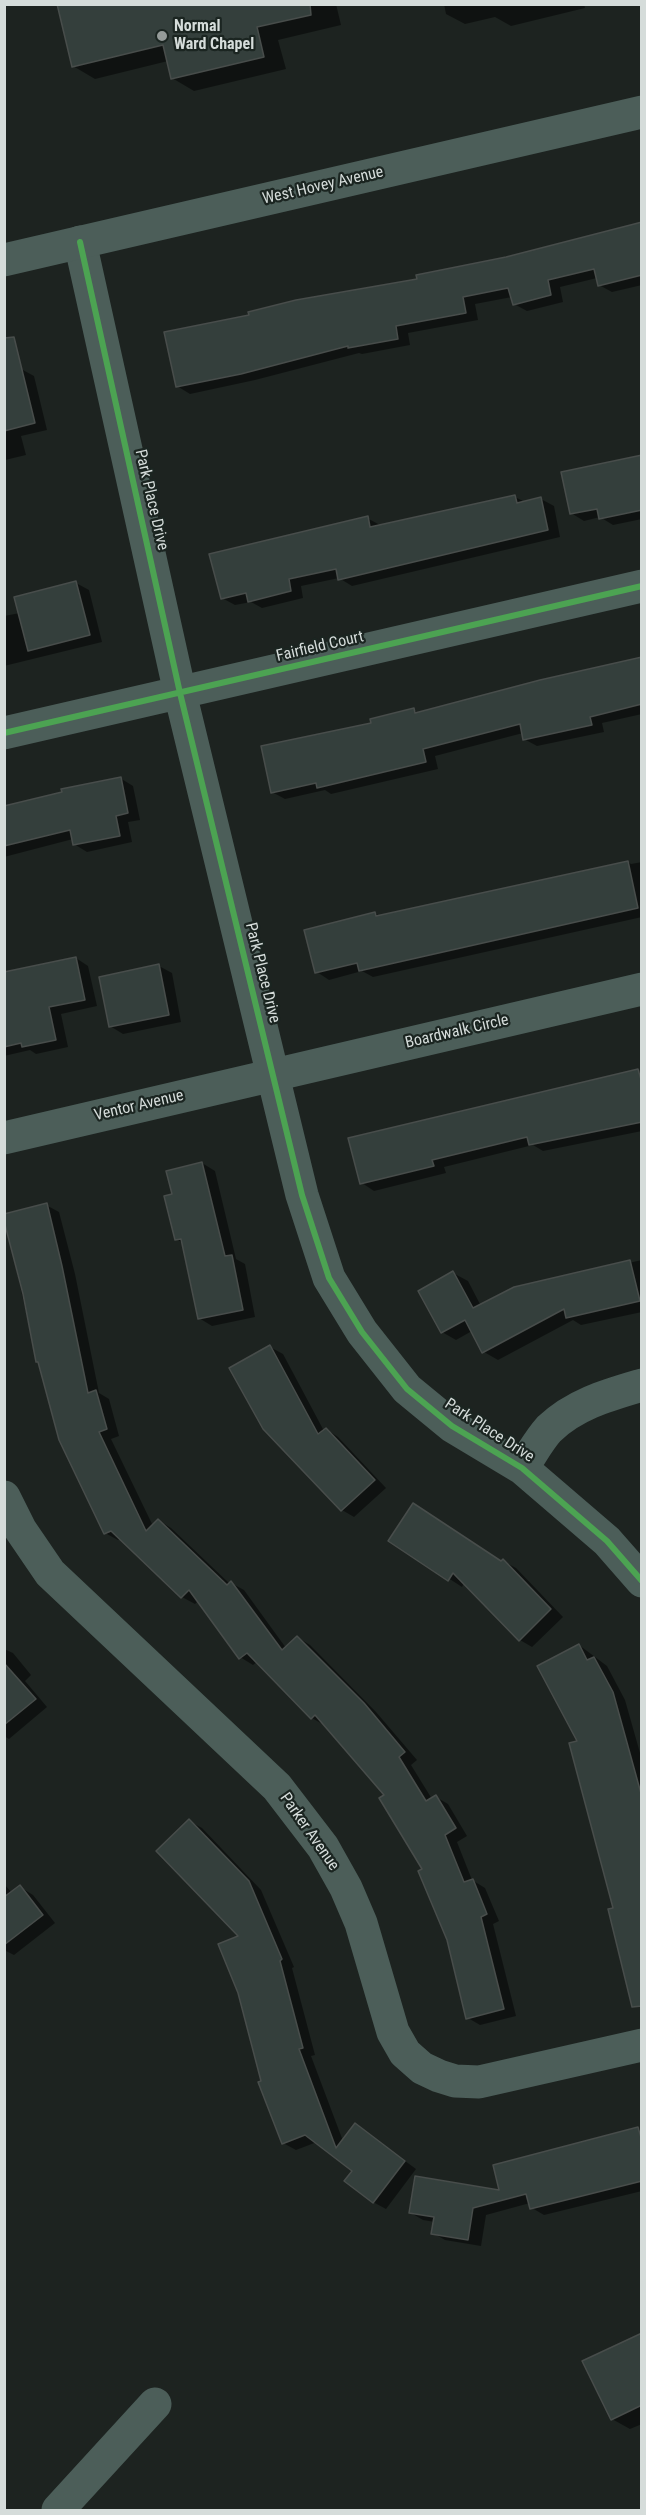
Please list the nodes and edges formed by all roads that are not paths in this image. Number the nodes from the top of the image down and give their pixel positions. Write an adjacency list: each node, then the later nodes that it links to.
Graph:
1 (642, 112): 2 (street, West Hovey Avenue)
2 (80, 242): 3 (street, West Hovey Avenue); 5 (street, Park Place Drive)
3 (4, 260)
4 (642, 586): 5 (street, Fairfield Court)
5 (180, 693): 6 (street, Fairfield Court); 8 (street, Park Place Drive)
6 (4, 734)
7 (642, 989): 8 (street, Boardwalk Circle)
8 (273, 1074): 9 (street, Ventor Avenue); 11 (street, Park Place Drive)
9 (4, 1138)
10 (642, 1384): 11 (street)
11 (522, 1468): 13 (street, Park Place Drive)
12 (4, 1497): 14 (street, Parker Avenue)
13 (642, 1581)
14 (642, 2045)
15 (155, 2404): 16 (street)
16 (58, 2511)

